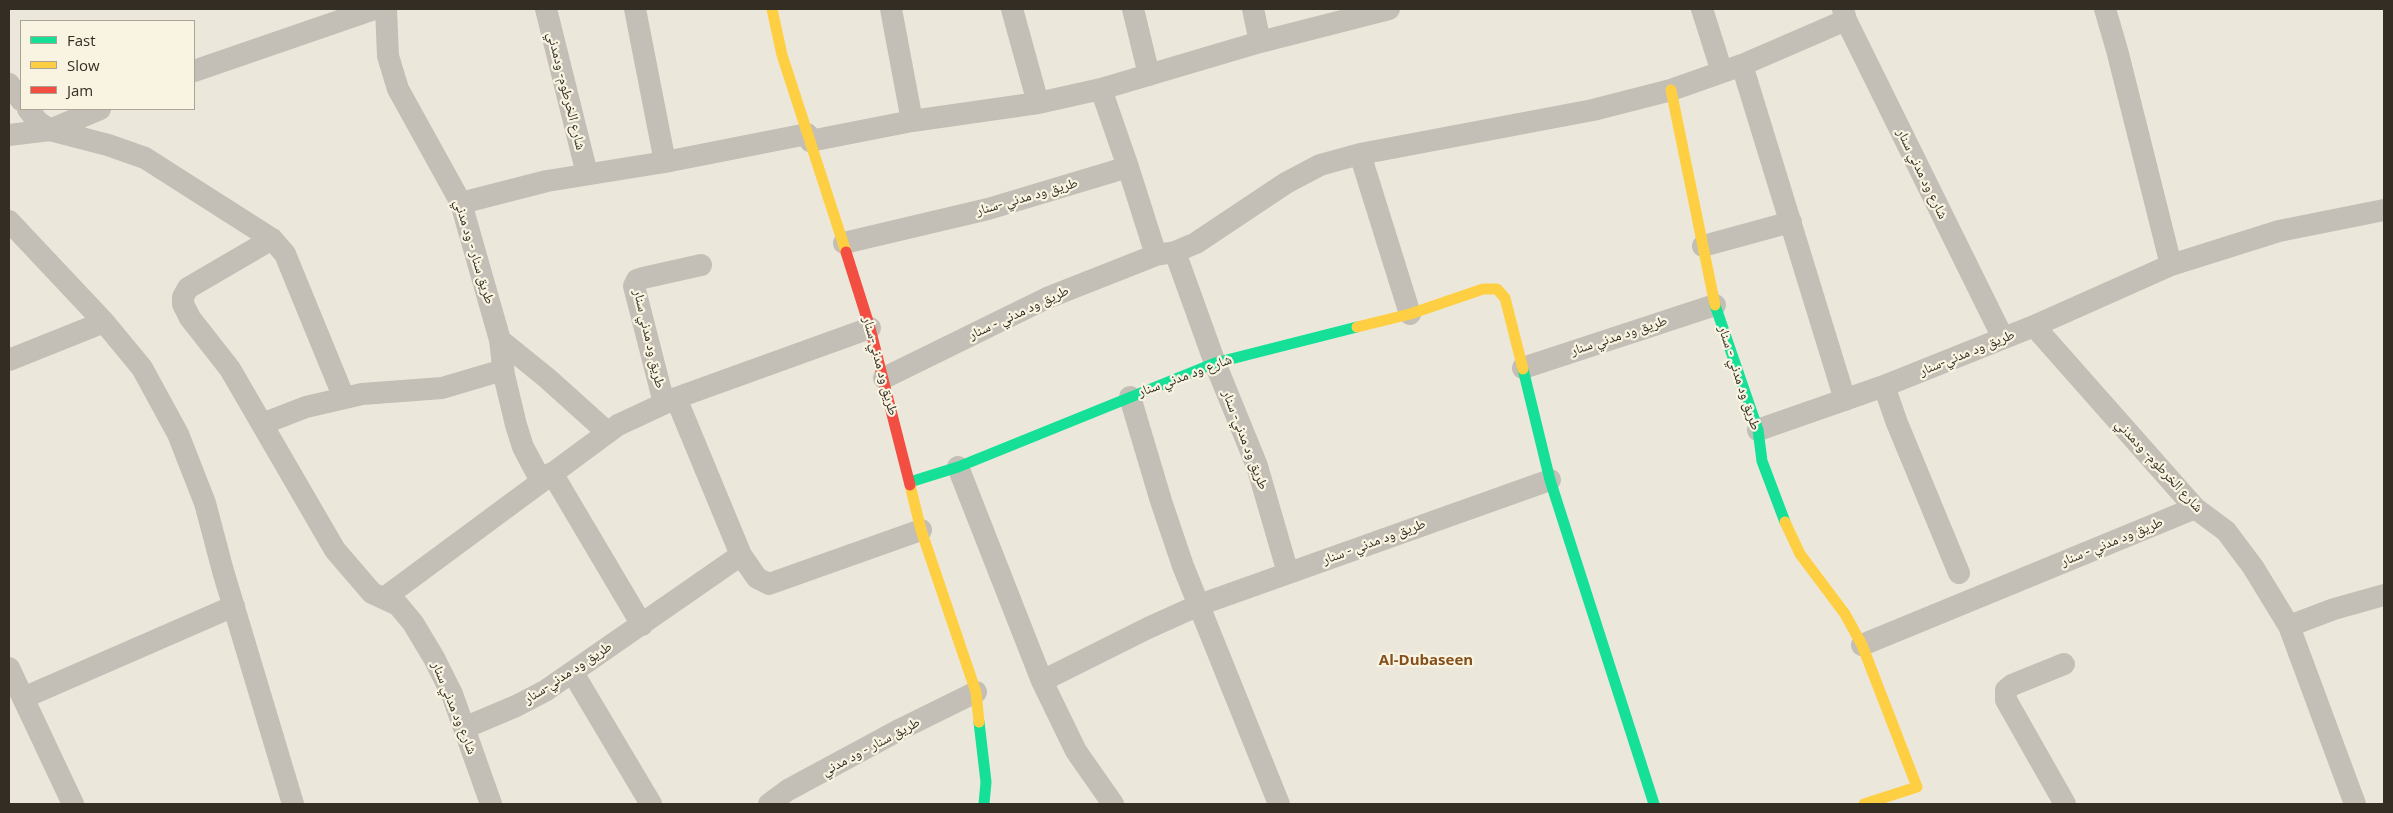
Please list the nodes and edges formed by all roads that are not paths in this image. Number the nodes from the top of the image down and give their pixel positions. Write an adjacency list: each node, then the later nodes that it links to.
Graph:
1 (374, 9): 17 (street)
2 (386, 9): 34 (street, طريق سنار - ود مدني)
3 (546, 9): 33 (street, شارع الخرطوم- ودمدني)
4 (635, 9): 31 (street)
5 (772, 9): 29 (street, طريق ود مدني-سنار)
6 (891, 9): 26 (street)
7 (1012, 9): 23 (street)
8 (1133, 9): 18 (street)
9 (1253, 9): 15 (street)
10 (1389, 9): 13 (street)
11 (1702, 9): 16 (street)
12 (2105, 9): 43 (street)
13 (1360, 12): 15 (street)
14 (1845, 14): 16 (street, طريق ود مدني - سنار); 49 (street, شارع ود مدني سنار)
15 (1260, 42): 18 (street)
16 (1732, 68): 21 (street, طريق ود مدني - سنار); 37 (street)
17 (195, 71)
18 (1149, 75): 20 (street)
19 (9, 84): 22 (street)
20 (1101, 89): 23 (street); 32 (street)
21 (1671, 90): 30 (street, طريق ود مدني - سنار); 40 (street, طريق ود مدني - سنار)
22 (20, 99)
23 (1038, 103): 26 (street)
24 (29, 110): 27 (street)
25 (98, 110): 27 (street)
26 (912, 121): 29 (street)
27 (50, 130): 28 (street); 38 (street)
28 (9, 135)
29 (808, 138): 31 (street); 39 (street, طريق ود مدني-سنار)
30 (1360, 154): 41 (street, طريق ود مدني - سنار); 45 (street)
31 (665, 162): 33 (street)
32 (1128, 167): 39 (street, طريق ود مدني -سنار); 41 (street)
33 (586, 174): 34 (street)
34 (461, 203): 50 (street, طريق سنار - ود مدني)
35 (2384, 210): 43 (street, طريق ود مدني-سنار)
36 (9, 222): 46 (street)
37 (1791, 222): 40 (street); 60 (street)
38 (272, 239): 58 (street); 61 (street, شارع ود مدني سنار)
39 (844, 243): 48 (street, طريق ود مدني-سنار)
40 (1703, 246): 44 (street, طريق ود مدني - سنار)
41 (1166, 254): 52 (street, طريق ود مدني- سنار); 55 (street, طريق ود مدني - سنار)
42 (701, 265): 59 (street, طريق ود مدني سنار)
43 (2171, 265): 47 (street, طريق ود مدني-سنار)
44 (1715, 305): 53 (street, طريق ود مدني سنار); 62 (street, طريق ود مدني - سنار)
45 (1410, 314): 52 (street, شارع ود مدني سنار); 53 (street, شارع ود مدني سنار)
46 (104, 322): 51 (street); 76 (street)
47 (2034, 326): 49 (street, طريق ود مدني-سنار); 68 (street, شارع الخرطوم- ودمدني)
48 (870, 328): 55 (street, طريق ود مدني-سنار); 59 (street)
49 (2002, 338): 56 (street, طريق ود مدني-سنار)
50 (500, 340): 54 (street, طريق سنار - ود مدني); 63 (street)
51 (9, 360)
52 (1215, 362): 57 (street, شارع ود مدني سنار); 71 (street, طريق ود مدني- سنار)
53 (1523, 368): 66 (street)
54 (503, 370): 58 (street); 65 (street, طريق سنار - ود مدني)
55 (884, 378): 67 (street, طريق ود مدني-سنار)
56 (1884, 386): 60 (street, طريق ود مدني-سنار); 72 (street)
57 (1130, 397): 64 (street, شارع ود مدني سنار); 75 (street)
58 (344, 398): 61 (street)
59 (670, 400): 63 (street); 70 (street)
60 (1845, 400): 62 (street, طريق ود مدني-سنار)
61 (262, 424): 74 (street, شارع ود مدني سنار)
62 (1758, 430): 79 (street, طريق ود مدني - سنار)
63 (607, 432): 65 (street)
64 (958, 467): 67 (street, شارع ود مدني سنار); 83 (street)
65 (547, 477): 74 (street); 77 (street)
66 (1550, 480): 71 (street, طريق ود مدني - سنار); 96 (street)
67 (910, 482): 69 (street, طريق ود مدني-سنار)
68 (2195, 508): 78 (street, شارع الخرطوم- ودمدني); 79 (street, طريق ود مدني - سنار)
69 (922, 530): 70 (street); 84 (street, طريق ود مدني-سنار)
70 (741, 555): 77 (street, طريق ود مدني-سنار)
71 (1288, 573): 75 (street, طريق ود مدني - سنار)
72 (1959, 573)
73 (2384, 595): 78 (street)
74 (384, 598): 86 (street, شارع ود مدني سنار)
75 (1199, 605): 83 (street); 95 (street)
76 (234, 606): 85 (street); 90 (street)
77 (642, 625): 82 (street, طريق ود مدني-سنار)
78 (2289, 626): 99 (street, شارع الخرطوم- ودمدني)
79 (1862, 645): 87 (street, طريق ود مدني - سنار)
80 (2064, 664): 98 (street)
81 (9, 668): 85 (street)
82 (573, 673): 86 (street, طريق ود مدني-سنار); 92 (street)
83 (1042, 681): 88 (street)
84 (976, 692): 93 (street, طريق سنار - ود مدني); 94 (street, طريق ود مدني-سنار)
85 (23, 698): 89 (street)
86 (464, 728): 91 (street, شارع ود مدني سنار)
87 (1917, 796): 97 (street, طريق ود مدني - سنار)
88 (1109, 803)
89 (73, 804)
90 (293, 804)
91 (492, 804)
92 (651, 804)
93 (769, 804)
94 (984, 804)
95 (1279, 804)
96 (1654, 804)
97 (1864, 804)
98 (2064, 804)
99 (2355, 804)

